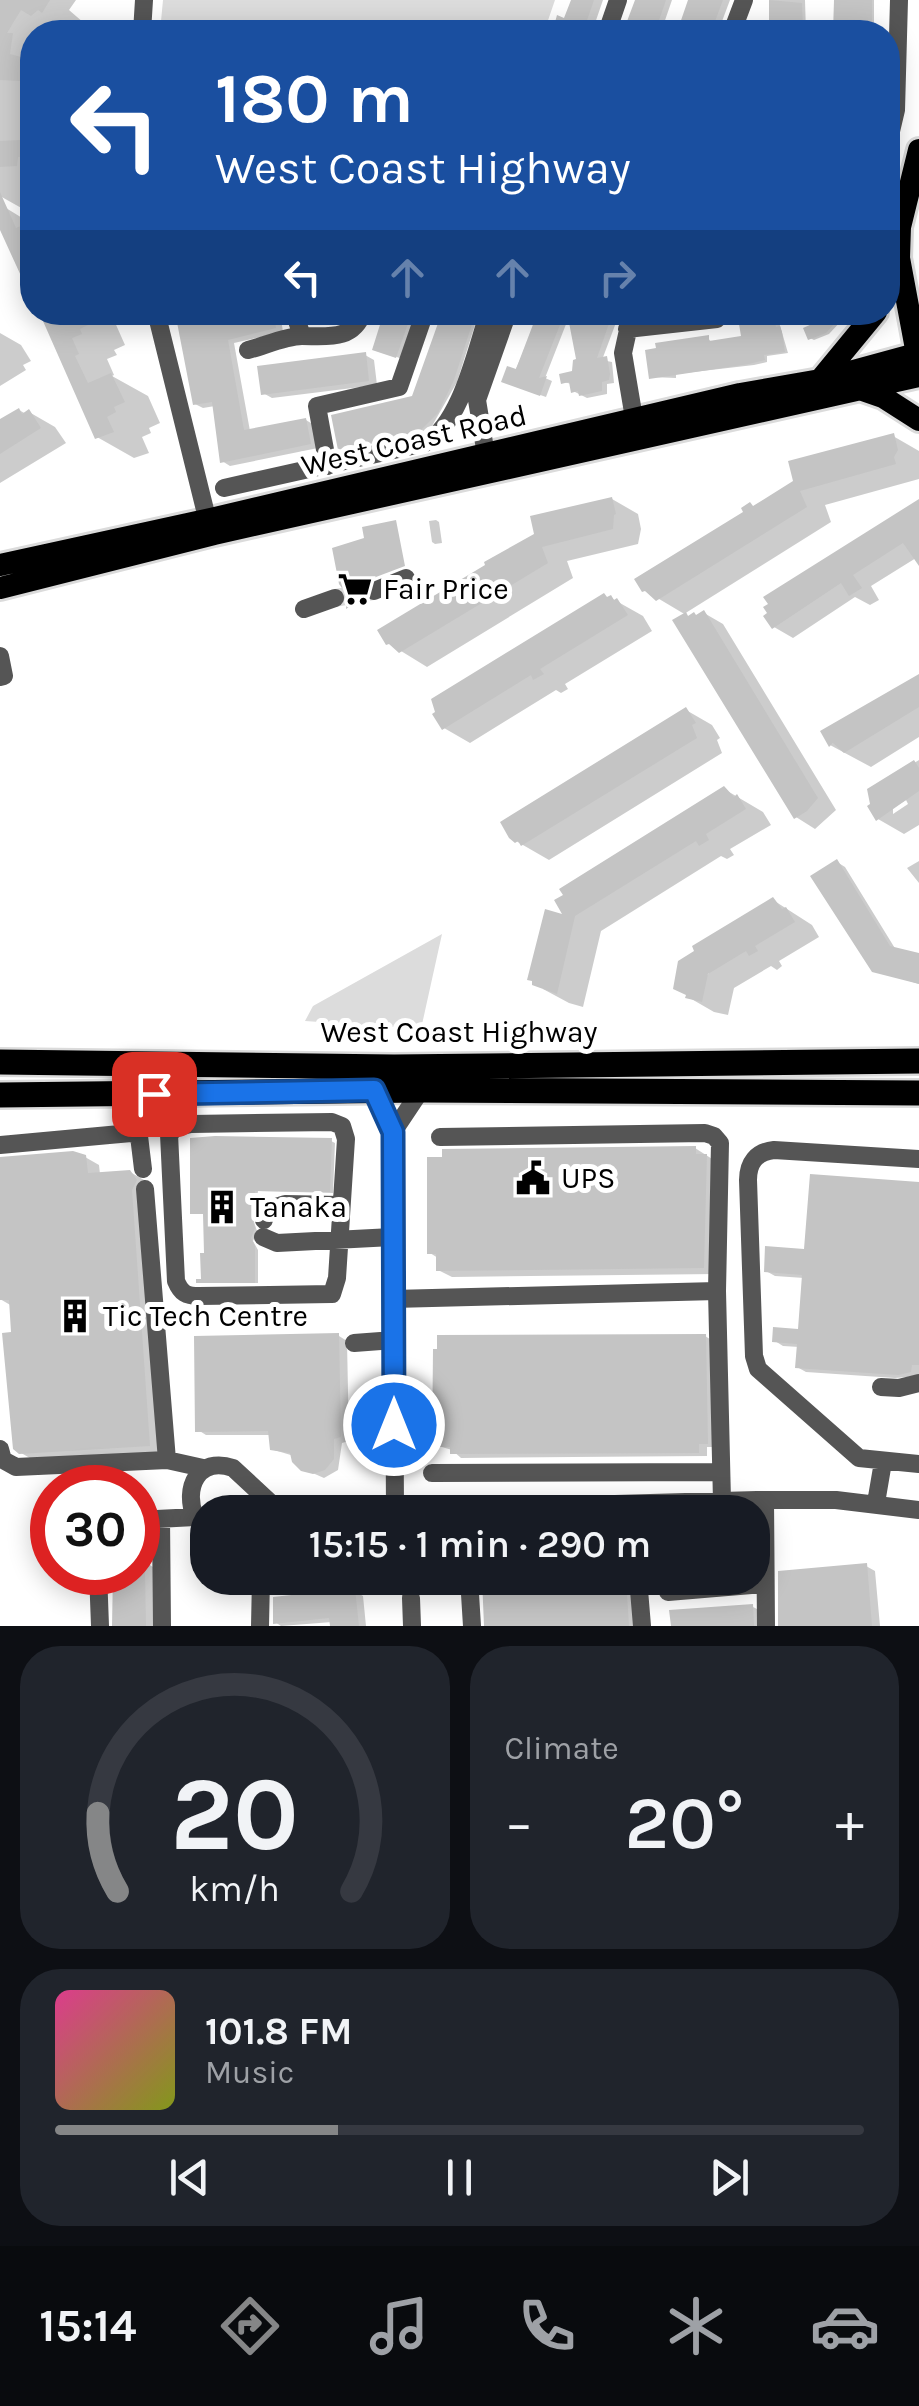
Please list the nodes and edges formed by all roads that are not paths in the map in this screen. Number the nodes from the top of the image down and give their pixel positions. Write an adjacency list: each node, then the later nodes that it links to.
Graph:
1 (919, 150): 2 (main road)
2 (900, 227)
3 (900, 268): 14 (main road)
4 (159, 325): 24 (street)
5 (298, 325): 12 (street)
6 (357, 325): 12 (street)
7 (420, 325): 21 (street)
8 (486, 325): 17 (street)
9 (502, 325): 17 (street)
10 (629, 325): 19 (street)
11 (865, 325): 15 (main road)
12 (302, 336): 13 (street)
13 (248, 350)
14 (918, 362): 15 (main road, West Coast Road); 16 (main road, West Coast Road)
15 (820, 380): 19 (main road, West Coast Road)
16 (858, 389): 18 (main road); 19 (main road, West Coast Road)
17 (469, 397): 20 (street); 21 (street)
18 (919, 420)
19 (636, 430): 20 (main road, West Coast Road); 22 (main road, West Coast Road)
20 (486, 455): 22 (main road, West Coast Road)
21 (338, 472): 22 (main road, West Coast Road); 23 (street); 24 (main road, West Coast Road)
22 (396, 484): 24 (main road, West Coast Road)
23 (224, 488)
24 (210, 527): 25 (main road, West Coast Road)
25 (122, 548): 26 (main road, West Coast Road); 28 (main road, West Coast Road)
26 (0, 565)
27 (406, 578): 29 (street)
28 (0, 588)
29 (374, 591)
30 (335, 598): 31 (street)
31 (304, 609)
32 (0, 656): 33 (street)
33 (0, 677)
34 (919, 1061): 36 (highway, West Coast Highway)
35 (0, 1062): 36 (highway, West Coast Highway)
36 (694, 1064): 39 (highway)
37 (374, 1090): 38 (highway, West Coast Highway); 41 (highway, West Coast Highway); 42 (street)
38 (421, 1090): 39 (highway, West Coast Highway); 42 (street)
39 (697, 1091): 40 (highway, West Coast Highway)
40 (919, 1093)
41 (0, 1095)
42 (393, 1132): 49 (street)
43 (440, 1137): 51 (street)
44 (0, 1145): 46 (street)
45 (919, 1160): 59 (street)
46 (144, 1169)
47 (145, 1189): 58 (street)
48 (340, 1206): 50 (street); 50 (street); 50 (street)
49 (392, 1237): 50 (street); 52 (street)
50 (340, 1241)
51 (717, 1291): 52 (street); 62 (street)
52 (393, 1299): 53 (street)
53 (394, 1340): 54 (street); 65 (street)
54 (354, 1344)
55 (919, 1383): 56 (street)
56 (882, 1386)
57 (0, 1448): 58 (street)
58 (166, 1460): 61 (street)
59 (883, 1462): 60 (street); 69 (street)
60 (919, 1464)
61 (203, 1468): 64 (street); 68 (street)
62 (721, 1472): 63 (street); 66 (street)
63 (432, 1473)
64 (262, 1495)
65 (395, 1495)
66 (722, 1495)
67 (770, 1500): 69 (street)
68 (190, 1503)
69 (876, 1503): 70 (street)
70 (919, 1510)
71 (160, 1518): 72 (street); 80 (street)
72 (190, 1519)
73 (99, 1595): 79 (street)
74 (261, 1595): 81 (street)
75 (470, 1595): 83 (street)
76 (639, 1595): 84 (street)
77 (765, 1595): 85 (street)
78 (411, 1598): 82 (street)
79 (100, 1626)
80 (162, 1626)
81 (260, 1626)
82 (412, 1626)
83 (472, 1626)
84 (642, 1626)
85 (766, 1626)

